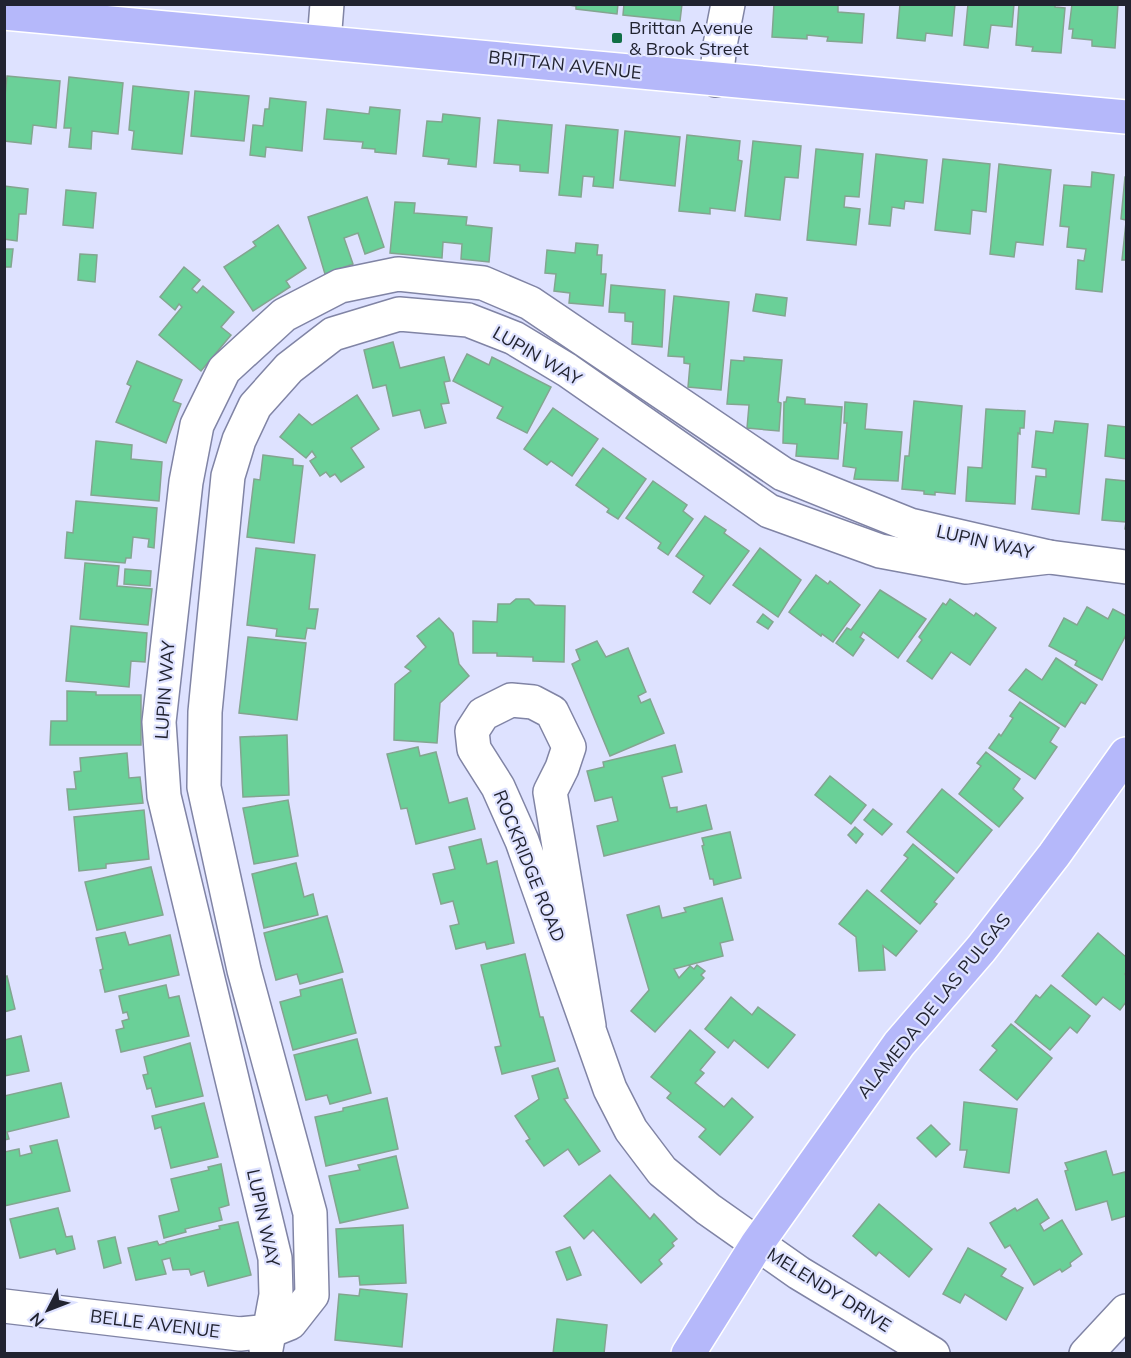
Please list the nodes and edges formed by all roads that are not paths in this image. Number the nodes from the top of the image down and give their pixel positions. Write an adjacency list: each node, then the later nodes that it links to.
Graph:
1 (327, 4): 4 (street)
2 (728, 4): 5 (street)
3 (4, 13): 4 (main road, BRITTAN AVENUE)
4 (324, 42): 5 (main road, BRITTAN AVENUE)
5 (716, 80): 6 (main road, BRITTAN AVENUE)
6 (1126, 117)
7 (1049, 557): 8 (street, LUPIN WAY); 14 (street, LUPIN WAY); 14 (street, LUPIN WAY)
8 (1126, 567)
9 (1126, 753): 11 (main road, ALAMEDA DE LAS PULGAS)
10 (589, 1026): 10 (street, ROCKRIDGE ROAD); 11 (street, ROCKRIDGE ROAD)
11 (757, 1244): 15 (main road, ALAMEDA DE LAS PULGAS); 16 (street, MELENDY DRIVE)
12 (4, 1306): 14 (street, BELLE AVENUE)
13 (1126, 1311): 17 (street)
14 (267, 1342)
15 (688, 1353)
16 (933, 1353)
17 (1086, 1353)

